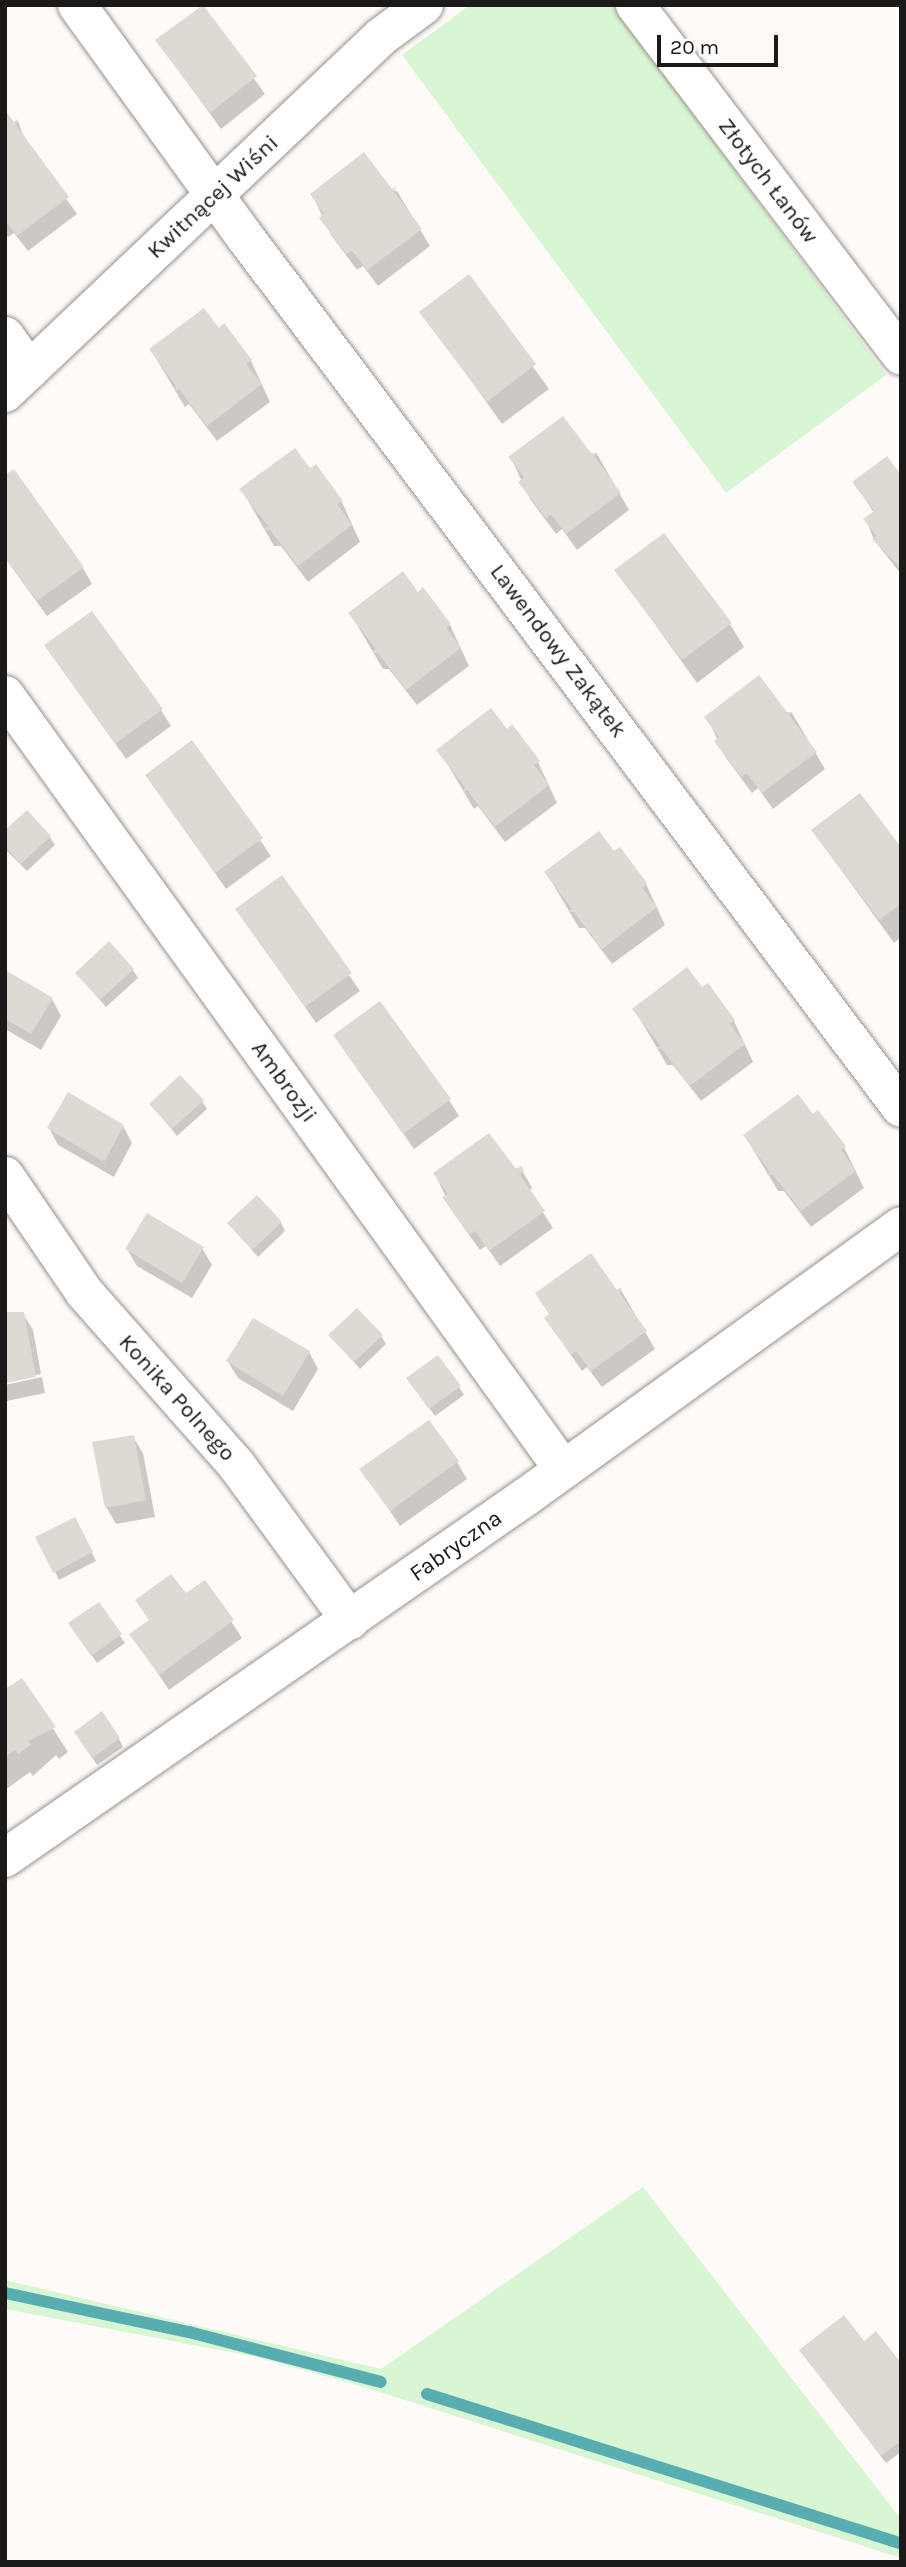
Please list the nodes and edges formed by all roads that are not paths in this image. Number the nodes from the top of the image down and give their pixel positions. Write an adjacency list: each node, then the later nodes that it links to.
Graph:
1 (77, 5): 4 (street, Lawendowy Zakątek)
2 (424, 5): 4 (street, Kwitnącej Wiśni)
3 (635, 5): 6 (street, Złotych Łanów)
4 (216, 194): 7 (street, Kwitnącej Wiśni); 9 (street, Lawendowy Zakątek)
5 (5, 337): 7 (street)
6 (901, 356)
7 (17, 381)
8 (5, 695): 12 (street, Ambrozji)
9 (901, 1108)
10 (5, 1176): 13 (street, Konika Polnego)
11 (901, 1226): 12 (street, Fabryczna)
12 (563, 1469): 13 (street, Fabryczna)
13 (350, 1620): 14 (street, Fabryczna)
14 (5, 1858)

